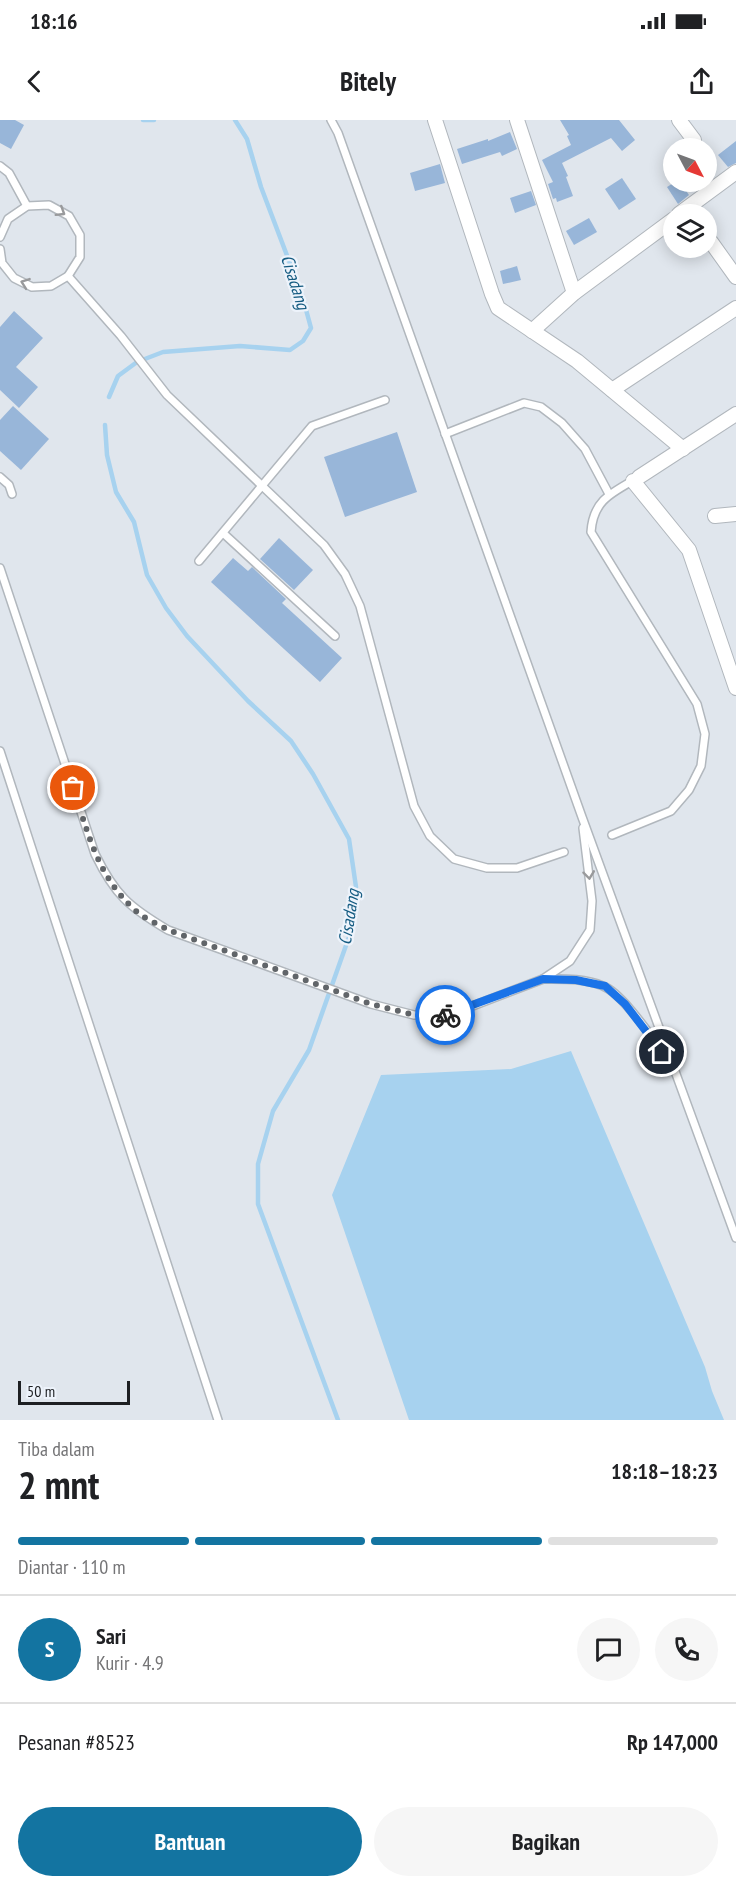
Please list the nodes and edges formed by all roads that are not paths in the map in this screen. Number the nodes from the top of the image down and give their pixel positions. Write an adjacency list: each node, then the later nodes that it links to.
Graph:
1 (331, 120): 23 (lane)
2 (435, 120): 19 (street)
3 (517, 120): 17 (street)
4 (679, 120): 5 (street)
5 (692, 138)
6 (0, 166): 9 (lane)
7 (736, 172): 8 (street)
8 (696, 204)
9 (27, 206): 11 (lane); 15 (lane, one-way to 15)
10 (663, 227): 17 (street)
11 (0, 237)
12 (0, 249): 14 (lane)
13 (717, 251): 16 (street)
14 (1, 264): 15 (lane, one-way to 14)
15 (68, 276): 27 (lane)
16 (736, 278)
17 (574, 293): 19 (street)
18 (736, 308): 20 (street)
19 (532, 331): 20 (street)
20 (612, 390): 24 (street)
21 (385, 400): 27 (lane)
22 (736, 414): 24 (street)
23 (445, 434): 29 (lane); 38 (lane)
24 (683, 449): 26 (street)
25 (0, 477): 28 (lane)
26 (636, 479): 29 (lane); 36 (street)
27 (262, 488): 32 (lane); 40 (lane)
28 (12, 494)
29 (609, 494): 39 (lane)
30 (736, 514): 31 (street)
31 (715, 516)
32 (223, 533): 33 (lane); 35 (lane)
33 (199, 561)
34 (0, 568): 41 (lane)
35 (335, 636)
36 (736, 688)
37 (0, 750): 44 (lane)
38 (582, 817): 41 (lane, one-way to 41); 42 (lane)
39 (612, 835)
40 (564, 852)
41 (543, 979): 42 (lane)
42 (674, 1068): 43 (lane)
43 (736, 1238)
44 (218, 1420)

